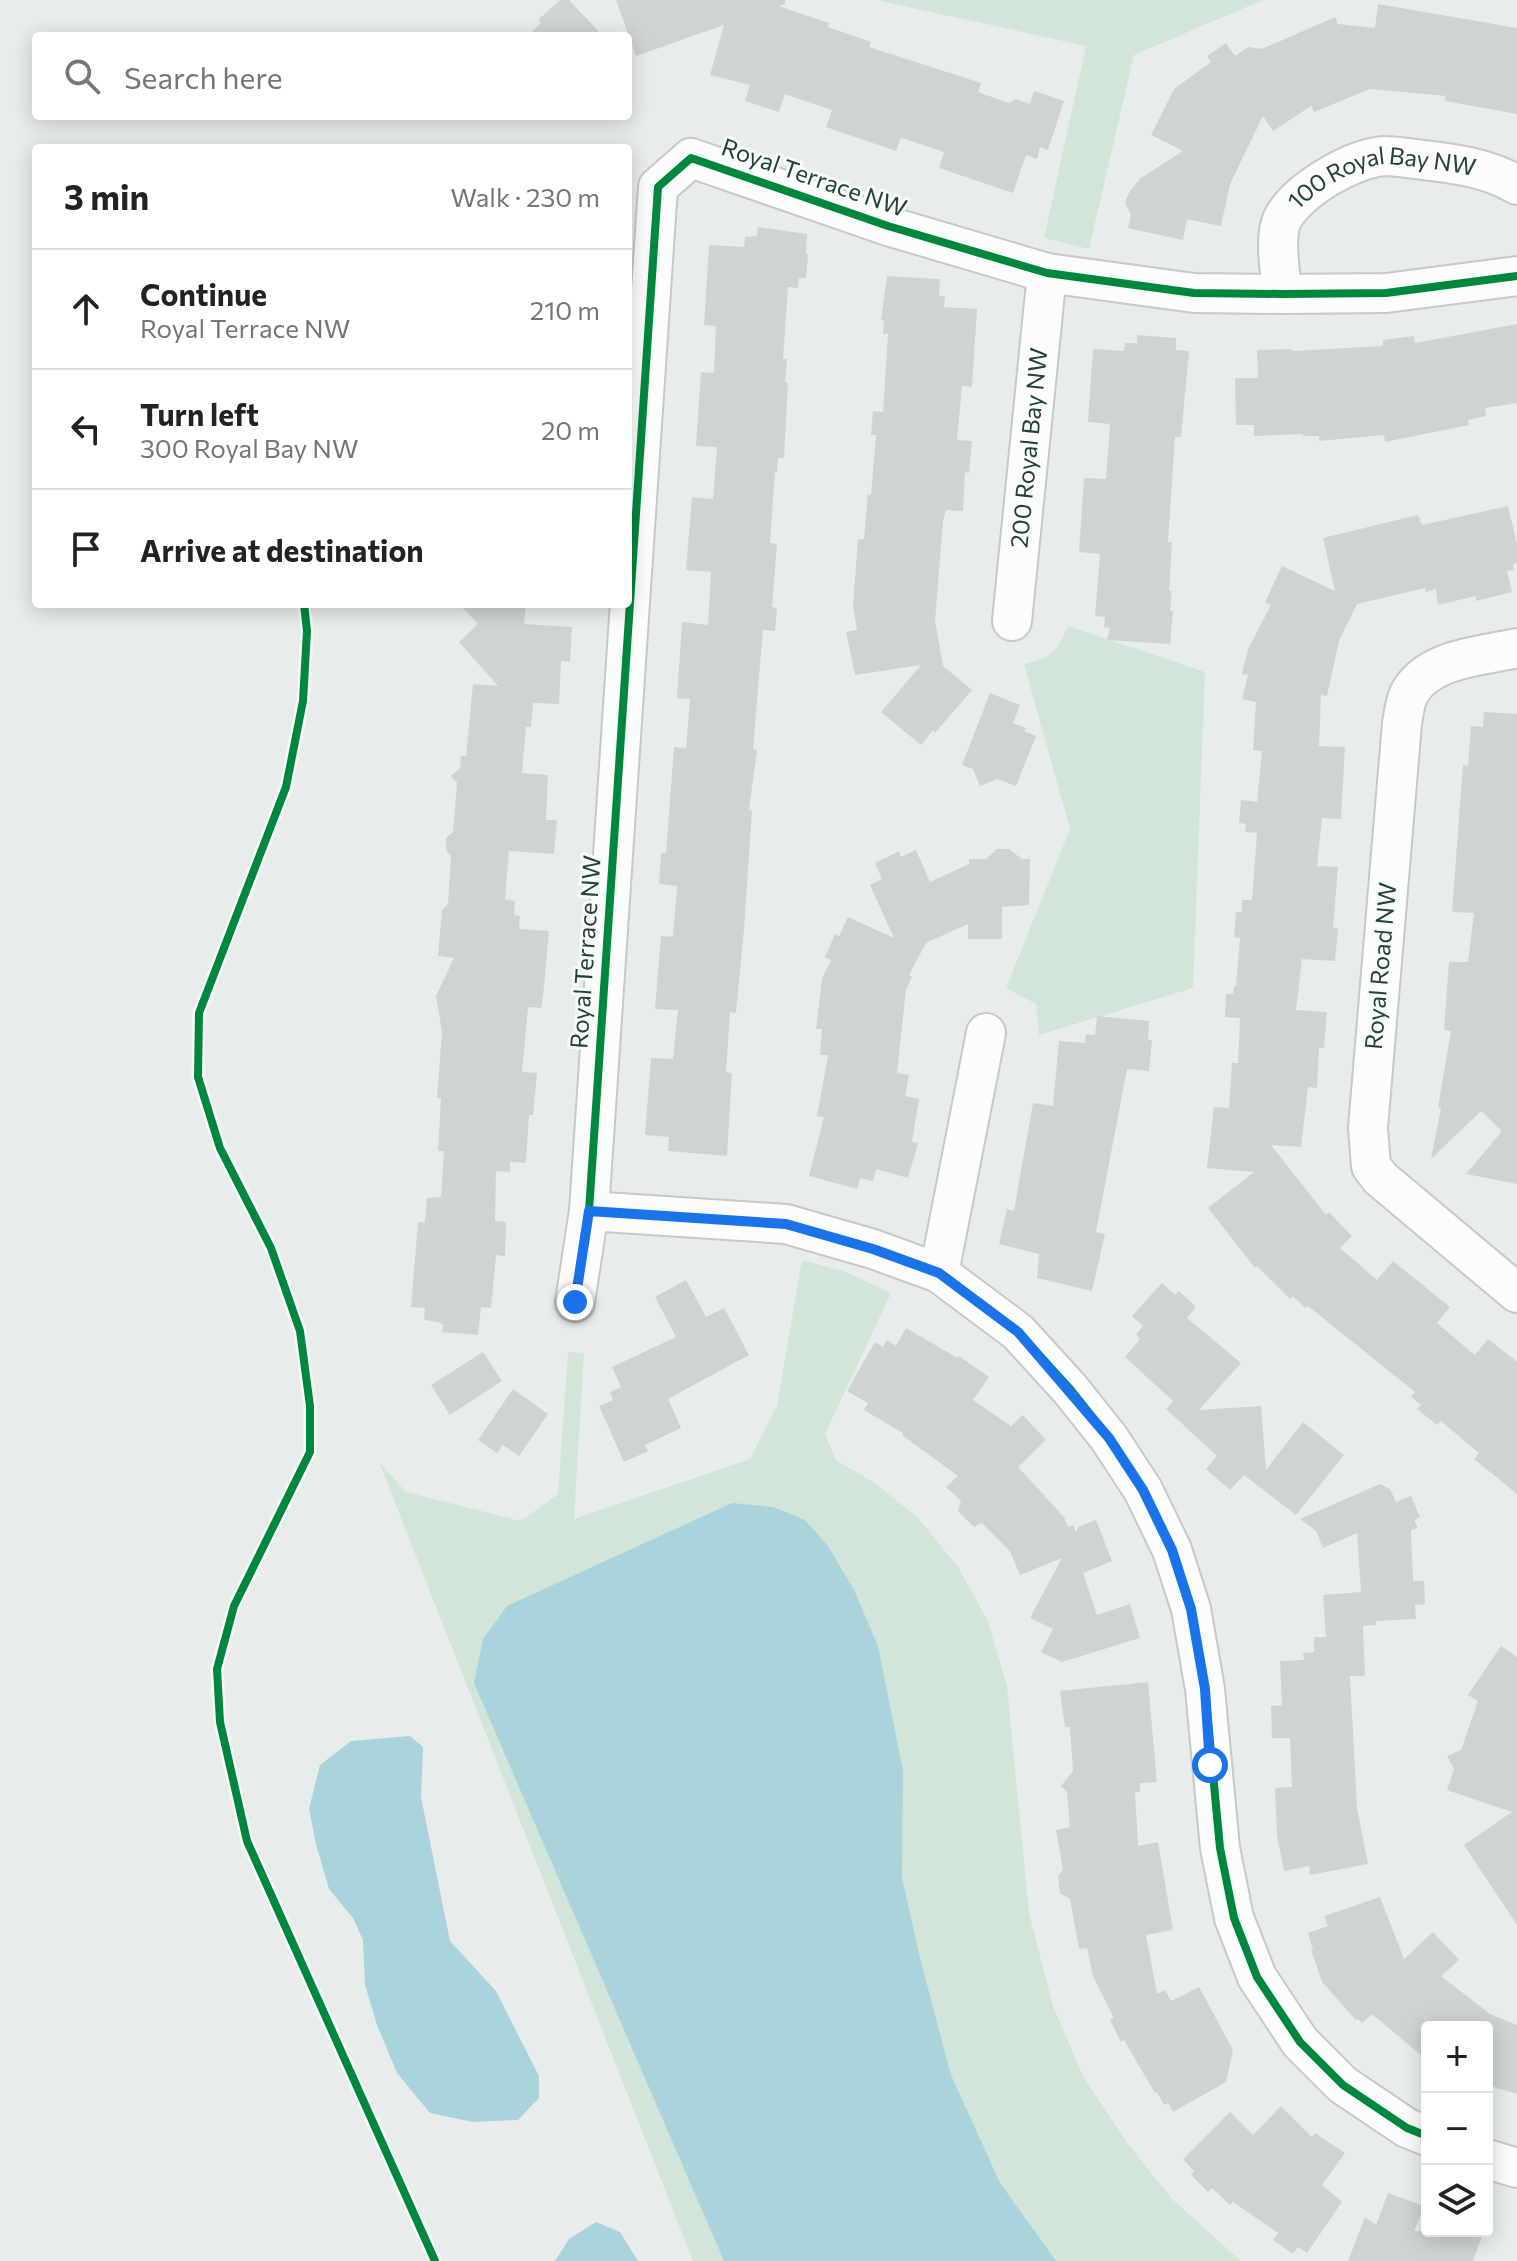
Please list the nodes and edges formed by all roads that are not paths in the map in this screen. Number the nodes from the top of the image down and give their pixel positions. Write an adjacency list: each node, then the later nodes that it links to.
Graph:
1 (1517, 185): 4 (street, 100 Royal Bay NW)
2 (1047, 273): 4 (street, Royal Terrace NW); 5 (street, Royal Terrace NW); 7 (street, 200 Royal Bay NW)
3 (1517, 276): 4 (street, Royal Terrace NW)
4 (1283, 294)
5 (632, 573)
6 (630, 608): 10 (street, Royal Terrace NW)
7 (1012, 621)
8 (1517, 648): 12 (street, Royal Road NW)
9 (986, 1033): 11 (street)
10 (589, 1211): 11 (street); 13 (street)
11 (939, 1273): 14 (street)
12 (1517, 1293)
13 (575, 1302)
14 (1421, 2134)
15 (1493, 2161): 16 (street)
16 (1517, 2168)

